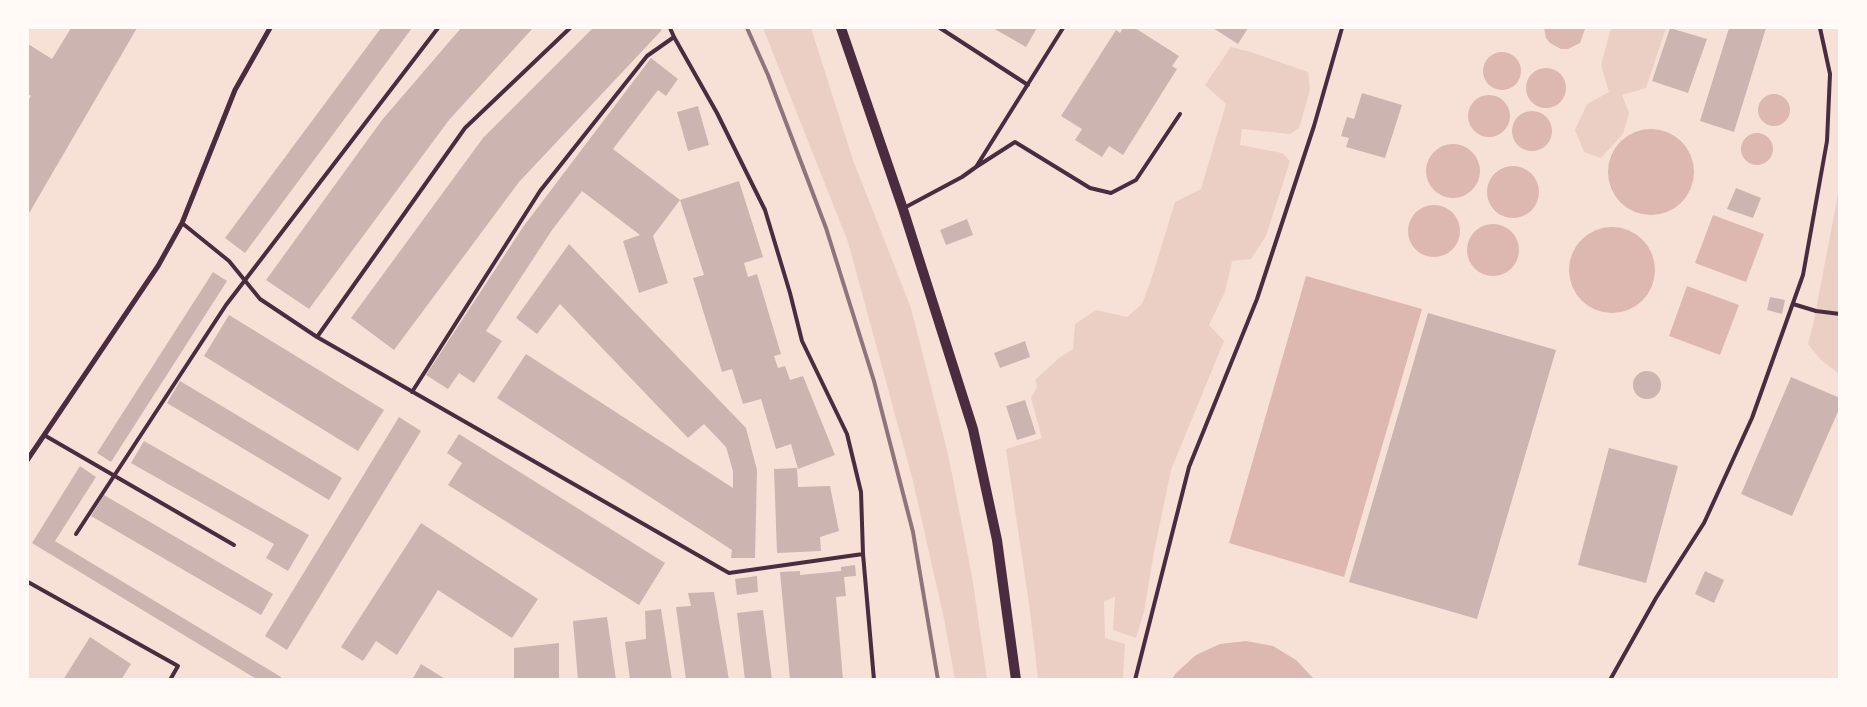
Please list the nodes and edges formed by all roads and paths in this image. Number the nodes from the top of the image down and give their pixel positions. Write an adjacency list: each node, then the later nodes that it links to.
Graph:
1 (270, 28): 15 (street)
2 (438, 28): 16 (lane)
3 (570, 28): 19 (lane)
4 (670, 28): 10 (lane)
5 (841, 28): 14 (main road)
6 (940, 28): 11 (lane)
7 (1063, 28): 11 (lane)
8 (1342, 28): 31 (lane)
9 (1820, 28): 17 (lane)
10 (674, 37): 20 (lane); 26 (lane)
11 (1028, 84): 13 (lane)
12 (1180, 114): 13 (lane)
13 (976, 167): 14 (lane)
14 (902, 209): 30 (main road)
15 (182, 223): 16 (lane); 21 (street)
16 (245, 281): 19 (lane); 23 (lane)
17 (1793, 304): 18 (lane); 32 (lane)
18 (1840, 314)
19 (317, 337): 20 (lane)
20 (412, 392): 26 (lane)
21 (44, 435): 22 (street); 23 (lane)
22 (28, 459)
23 (114, 475): 24 (lane); 25 (lane)
24 (76, 534)
25 (234, 545)
26 (863, 554): 29 (lane)
27 (28, 582): 28 (lane)
28 (170, 680)
29 (874, 680)
30 (1016, 680)
31 (1135, 680)
32 (1610, 680)

